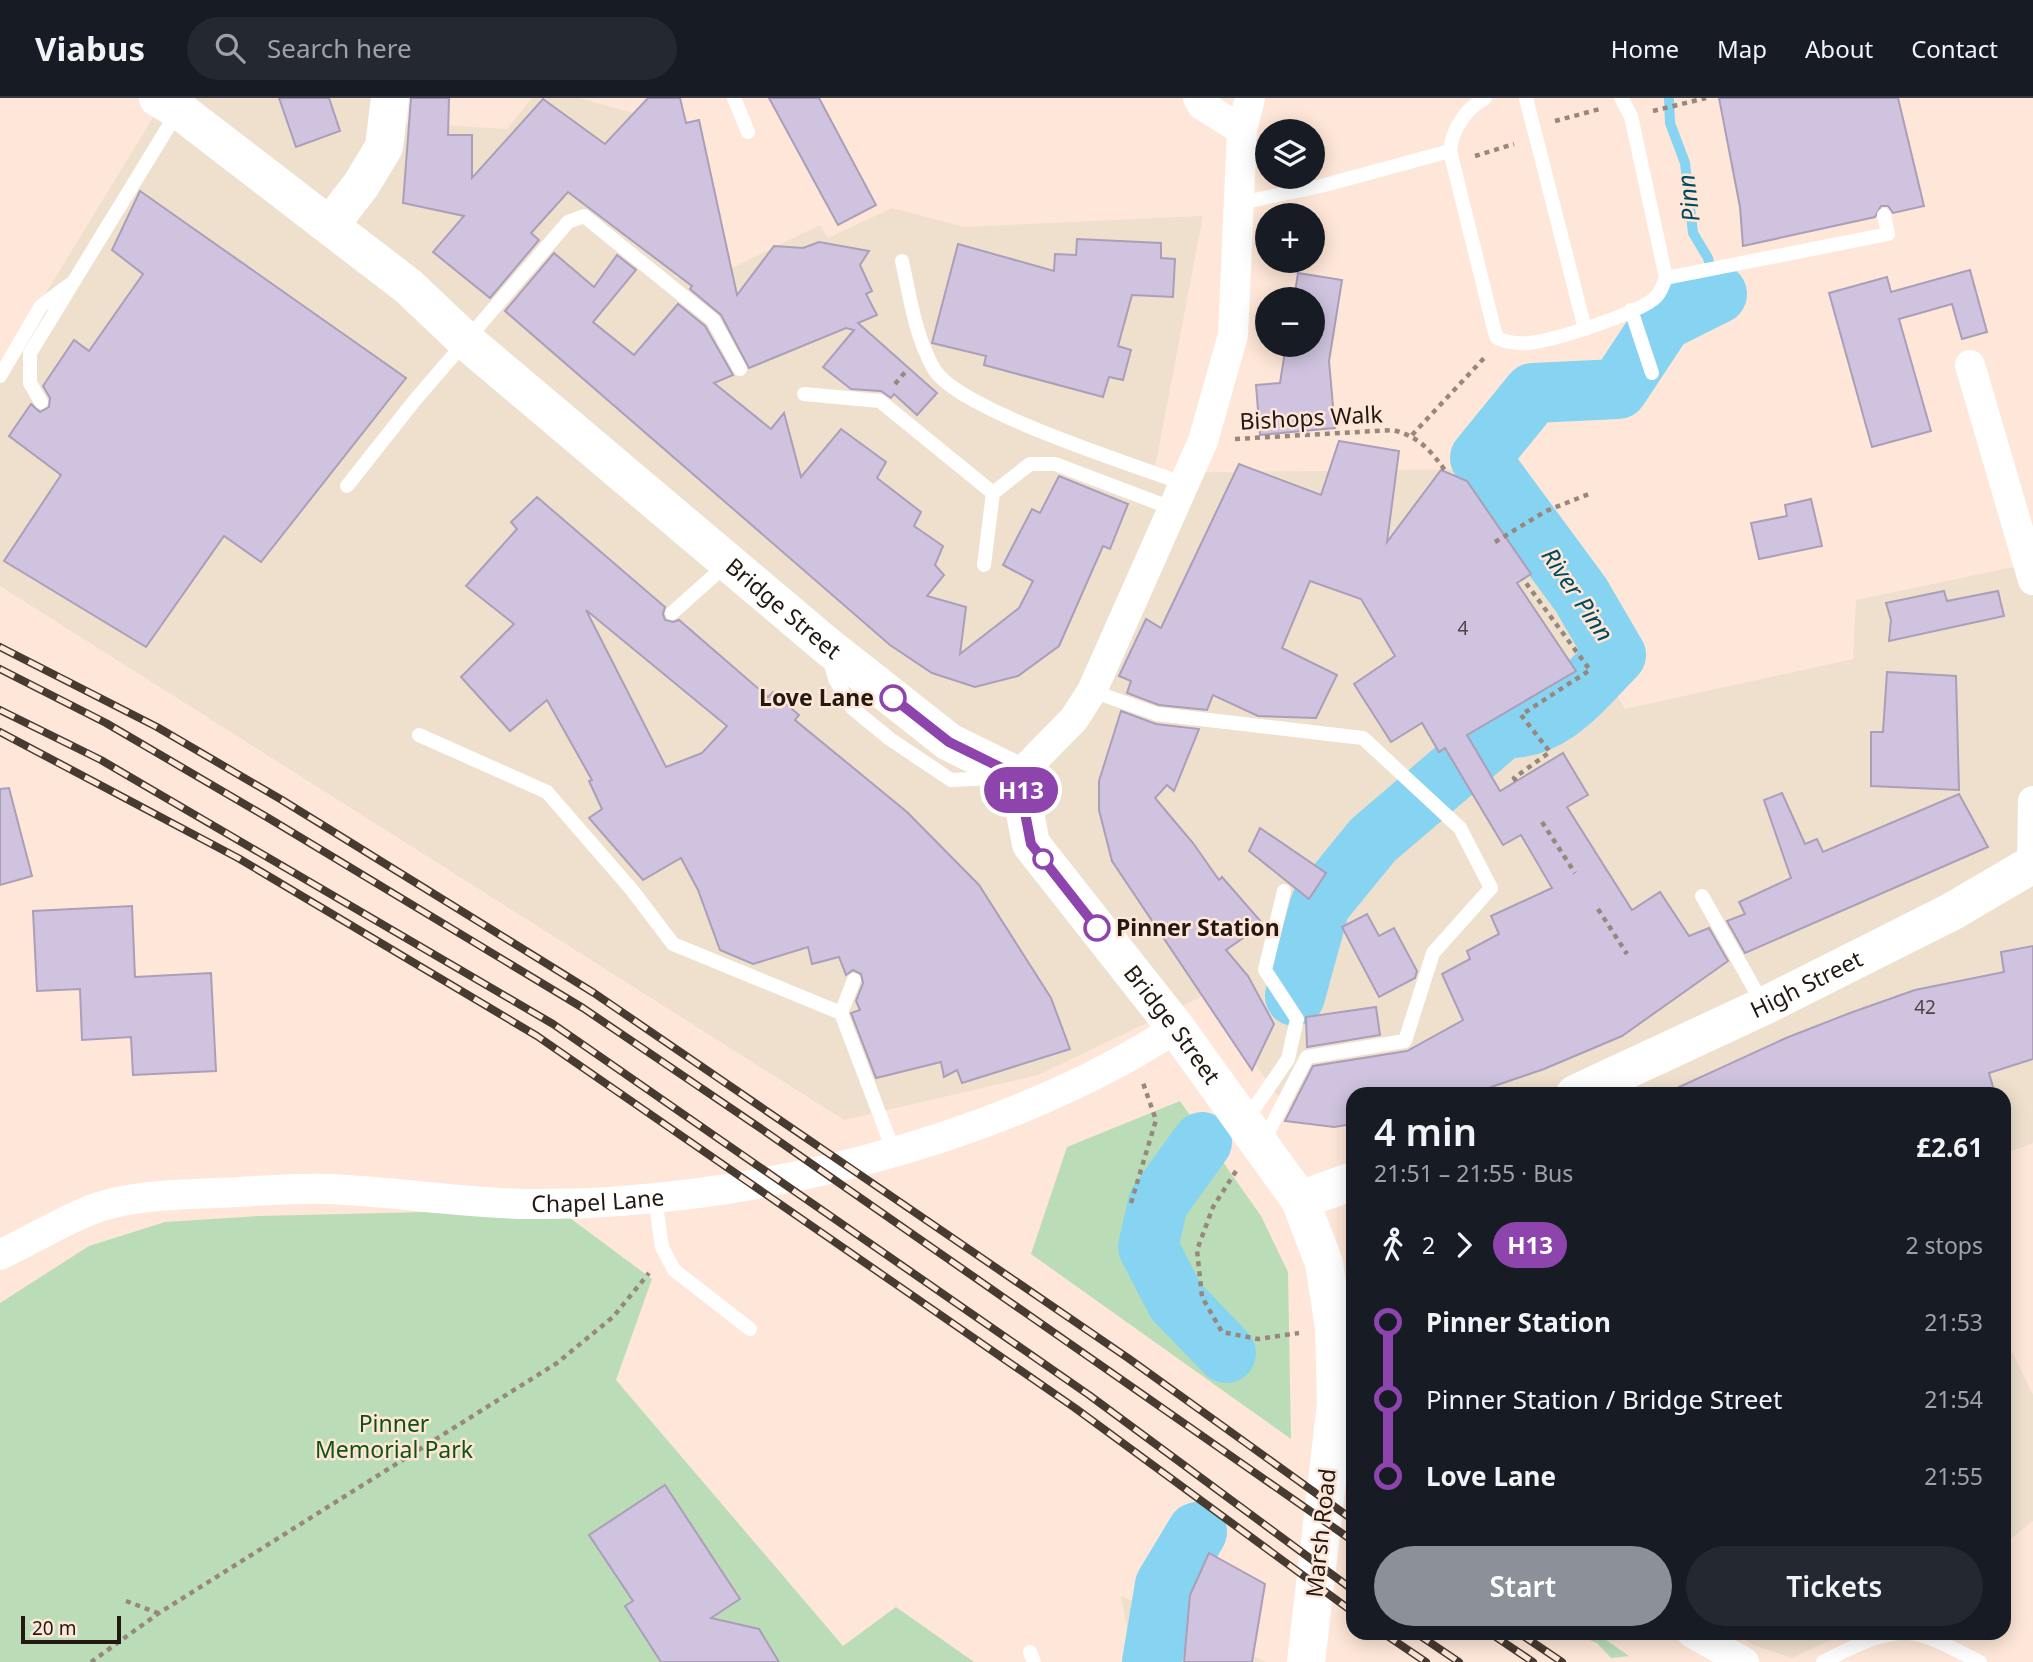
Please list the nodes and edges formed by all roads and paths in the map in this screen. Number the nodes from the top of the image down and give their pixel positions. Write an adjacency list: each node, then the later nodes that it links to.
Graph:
1 (390, 98): 16 (street)
2 (734, 98): 12 (lane)
3 (1198, 98): 11 (street)
4 (1250, 98): 11 (street)
5 (1485, 98): 13 (lane)
6 (1526, 98): 21 (lane)
7 (1621, 98): 10 (lane)
8 (1706, 98): 10 (path)
9 (168, 104): 16 (street, Bridge Street); 19 (lane)
10 (1630, 116): 18 (lane)
11 (1242, 130): 14 (street)
12 (748, 132)
13 (1450, 151): 14 (lane); 22 (lane)
14 (1240, 203): 33 (street)
15 (1884, 215): 18 (lane)
16 (331, 224): 23 (street, Bridge Street)
17 (902, 261): 38 (lane)
18 (1666, 278): 20 (lane)
19 (75, 279): 28 (lane); 31 (lane)
20 (1631, 310): 21 (lane); 27 (lane)
21 (1585, 328): 22 (lane)
22 (1501, 340): 32 (path)
23 (466, 341): 26 (lane); 35 (lane); 40 (street, Bridge Street)
24 (1970, 365): 43 (street)
25 (910, 367): 30 (path)
26 (740, 369)
27 (1652, 373)
28 (0, 376)
29 (804, 394): 30 (lane)
30 (880, 401): 36 (lane)
31 (41, 402)
32 (1412, 435): 33 (path, Bishops Walk); 34 (path, Bishops Walk)
33 (1203, 441): 38 (street)
34 (1447, 472)
35 (347, 486)
36 (993, 493): 38 (lane); 41 (lane)
37 (1589, 494): 39 (path)
38 (1180, 497): 45 (street)
39 (1495, 542)
40 (728, 564): 44 (lane); 47 (street, Bridge Street)
41 (984, 565)
42 (1523, 579): 48 (path)
43 (2033, 580)
44 (672, 613)
45 (1092, 691): 47 (street); 63 (lane)
46 (419, 736): 59 (lane)
47 (1018, 776): 60 (street, Bridge Street)
48 (1516, 781)
49 (2033, 801): 51 (street)
50 (1542, 822): 52 (path)
51 (2032, 865): 58 (street, High Street)
52 (1575, 873)
53 (1284, 891): 63 (lane)
54 (1702, 896): 58 (lane)
55 (1598, 909): 56 (path)
56 (1627, 954)
57 (854, 980): 59 (lane)
58 (1764, 1006): 62 (street, High Street)
59 (841, 1013): 64 (lane)
60 (1176, 1028): 61 (street, Chapel Lane); 63 (street, Bridge Street)
61 (1134, 1056): 64 (street, Chapel Lane); 68 (path)
62 (1590, 1087)
63 (1253, 1136): 67 (street, Bridge Street); 71 (path)
64 (894, 1152): 66 (street, Chapel Lane)
65 (1346, 1184): 67 (street)
66 (655, 1198): 69 (lane); 70 (street, Chapel Lane)
67 (1300, 1200): 71 (street, Marsh Road)
68 (1130, 1203)
69 (665, 1253): 72 (lane); 75 (path)
70 (0, 1255)
71 (1334, 1327): 73 (street, Marsh Road)
72 (750, 1329)
73 (1345, 1408): 80 (street, Marsh Road)
74 (126, 1601): 75 (path)
75 (159, 1613): 79 (path)
76 (1705, 1640): 81 (street)
77 (1872, 1640): 82 (lane)
78 (1932, 1640): 83 (lane)
79 (91, 1662)
80 (1307, 1662)
81 (1744, 1662)
82 (1823, 1662)
83 (1980, 1662)

